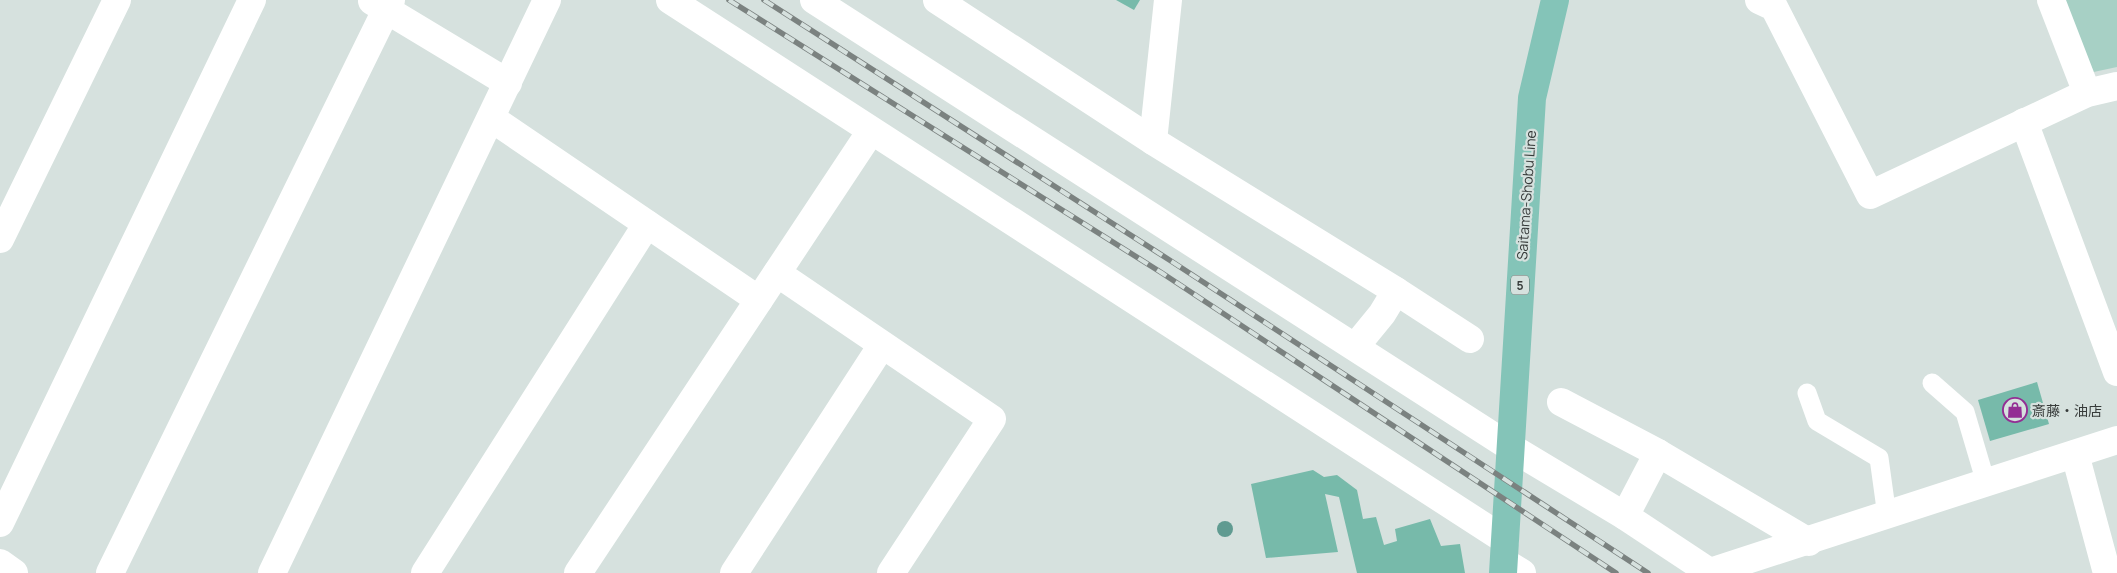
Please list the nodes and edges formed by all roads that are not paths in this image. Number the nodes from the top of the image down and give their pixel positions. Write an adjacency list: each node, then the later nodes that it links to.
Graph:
1 (117, 0): 20 (street)
2 (252, 0): 38 (street)
3 (547, 0): 12 (street)
4 (670, 0): 17 (street)
5 (814, 0): 26 (street)
6 (937, 0): 18 (street)
7 (1168, 0): 18 (street)
8 (1555, 0): 32 (main road, Saitama-Shobu Line / 5)
9 (1759, 0): 16 (street)
10 (2051, 0): 14 (street)
11 (383, 3): 12 (street); 43 (street)
12 (508, 83): 15 (street)
13 (2117, 86): 14 (street)
14 (2087, 93): 16 (street)
15 (491, 118): 19 (street); 44 (street)
16 (2024, 122): 27 (street)
17 (872, 131): 21 (street); 40 (street)
18 (1153, 141): 22 (street)
19 (647, 224): 23 (street); 45 (street)
20 (0, 239)
21 (777, 273): 23 (street); 25 (street)
22 (1396, 291): 24 (street); 26 (street)
23 (759, 300): 46 (street)
24 (1470, 339)
25 (882, 345): 47 (street); 48 (street)
26 (1355, 347): 32 (street)
27 (2117, 372)
28 (1932, 383): 35 (lane)
29 (1807, 393): 37 (lane)
30 (1561, 402): 33 (street)
31 (2117, 440): 34 (street)
32 (1510, 446): 36 (street); 40 (main road, Saitama-Shobu Line / 5)
33 (1658, 453): 36 (street); 39 (street)
34 (2075, 454): 35 (street); 50 (street)
35 (1986, 483): 37 (street)
36 (1625, 516): 49 (street)
37 (1887, 516): 39 (street)
38 (0, 523)
39 (1809, 542): 49 (street)
40 (1509, 562)
41 (0, 563): 42 (street)
42 (14, 573)
43 (110, 573)
44 (272, 573)
45 (425, 573)
46 (578, 573)
47 (734, 573)
48 (890, 573)
49 (1710, 573)
50 (2107, 573)

